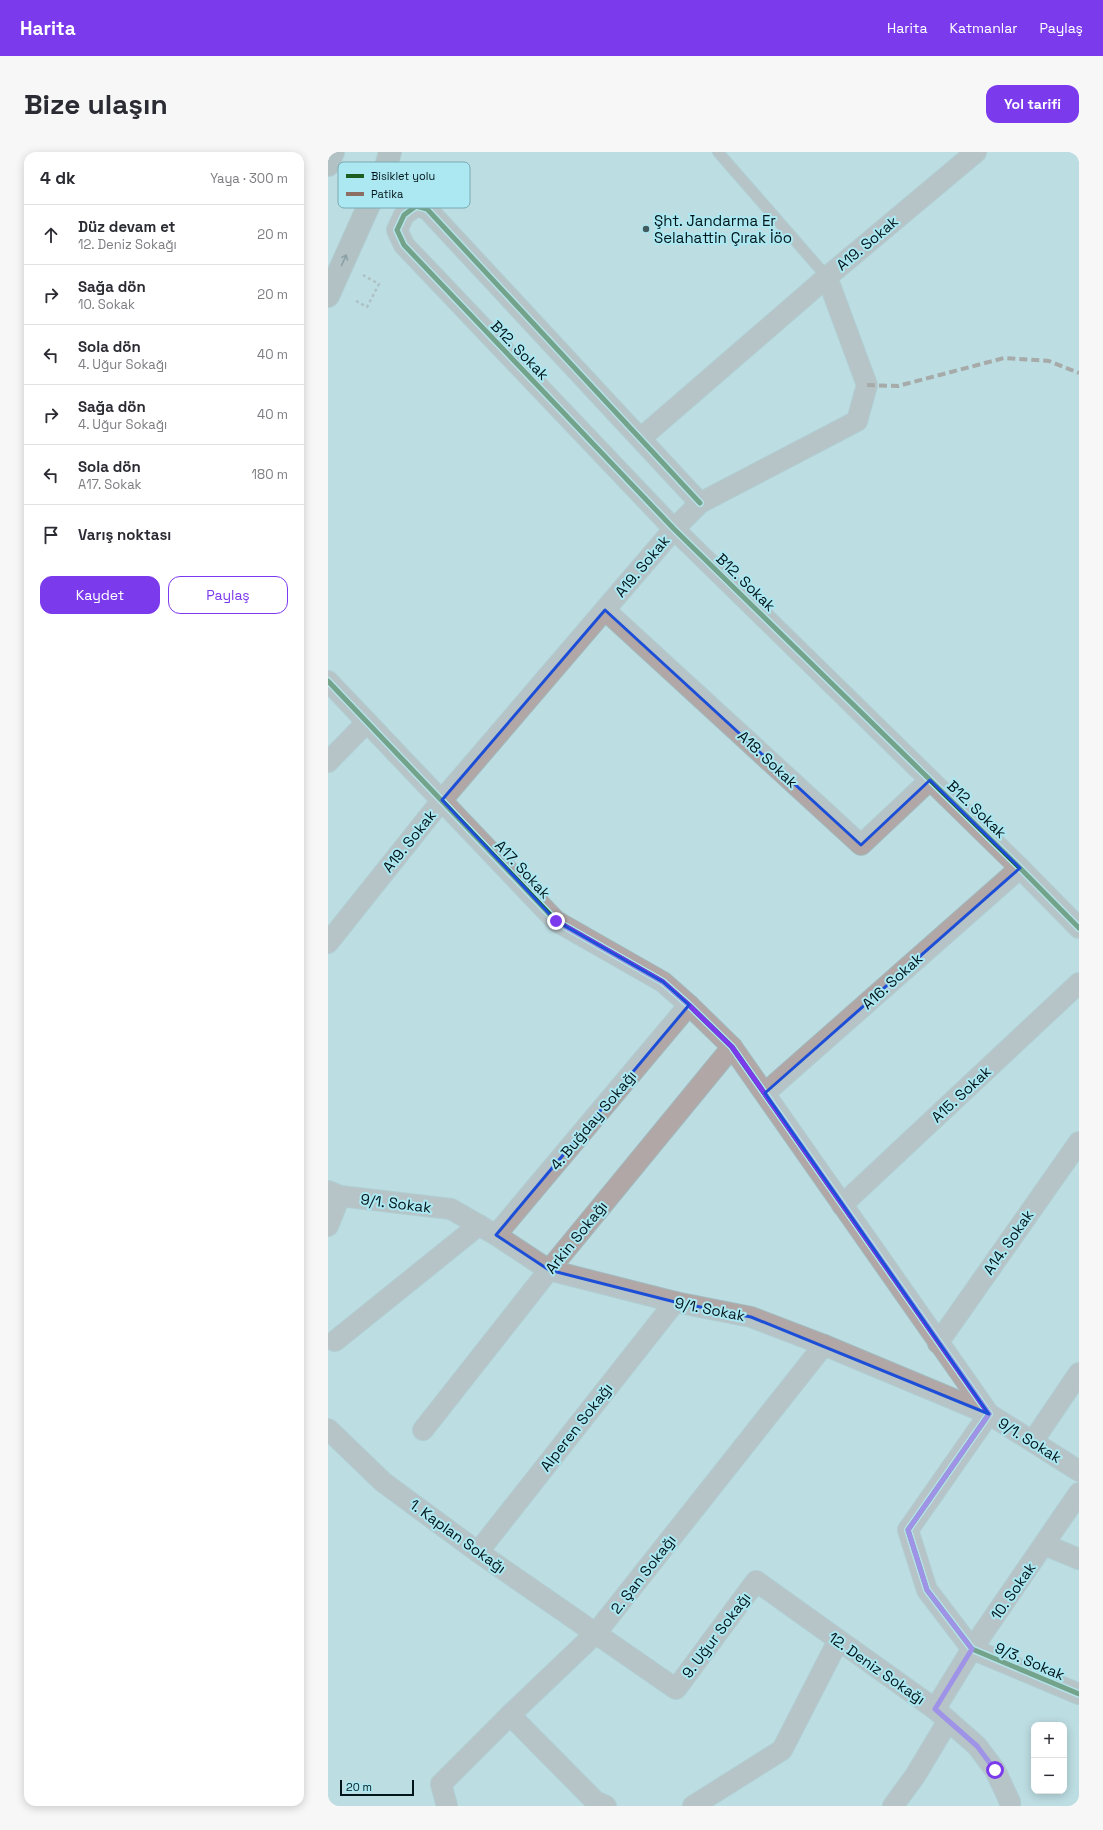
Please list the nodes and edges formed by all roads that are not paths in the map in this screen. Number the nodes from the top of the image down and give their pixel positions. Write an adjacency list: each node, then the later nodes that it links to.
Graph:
1 (333, 152): 6 (main road)
2 (390, 152): 5 (main road, one-way to 2)
3 (718, 152): 10 (lane)
4 (976, 152): 10 (street, A19. Sokak)
5 (387, 162)
6 (328, 165)
7 (368, 208): 11 (main road, one-way to 7)
8 (413, 208): 14 (street, B12. Sokak)
9 (423, 208): 12 (street, B12. Sokak)
10 (827, 277): 12 (street); 13 (street, A19. Sokak)
11 (328, 296)
12 (641, 438): 13 (street)
13 (700, 503): 14 (street, A19. Sokak)
14 (674, 529): 15 (street, A19. Sokak); 19 (street, B12. Sokak)
15 (604, 610): 19 (street, A18. Sokak); 20 (street, A19. Sokak)
16 (328, 681): 17 (street, A17. Sokak)
17 (367, 722): 18 (street); 20 (street, A17. Sokak)
18 (328, 762)
19 (930, 780): 21 (street, B12. Sokak)
20 (442, 800): 23 (street, A19. Sokak); 25 (street, A17. Sokak)
21 (1020, 868): 22 (street, B12. Sokak); 27 (street, A16. Sokak)
22 (1079, 928)
23 (328, 943)
24 (1079, 983): 30 (street, A15. Sokak)
25 (689, 1005): 26 (street, A17. Sokak); 33 (street, 4. Buğday Sokağı)
26 (732, 1047): 27 (street, A17. Sokak); 34 (street, Arkin Sokağı)
27 (765, 1093): 30 (street, A17. Sokak)
28 (1079, 1142): 37 (street, A14. Sokak)
29 (334, 1194): 31 (street, 9/1. Sokak); 32 (street)
30 (842, 1205): 37 (street, A17. Sokak)
31 (479, 1225): 33 (street, 9/1. Sokak); 36 (street)
32 (328, 1226)
33 (496, 1235): 34 (street, 9/1. Sokak)
34 (549, 1270): 35 (street, 9/1. Sokak); 42 (street, Arkin Sokağı)
35 (675, 1302): 38 (street, 9/1. Sokak); 47 (street, Alperen Sokağı)
36 (335, 1341)
37 (938, 1343): 40 (street, A17. Sokak)
38 (824, 1345): 40 (street, 9/1. Sokak); 50 (street, 2. Şan Sokağı)
39 (1079, 1373): 43 (street)
40 (989, 1414): 43 (street, 9/1. Sokak); 52 (street)
41 (328, 1429): 47 (street, 1. Kaplan Sokağı)
42 (423, 1430)
43 (1033, 1441): 44 (street, 9/1. Sokak)
44 (1079, 1471)
45 (1079, 1493): 46 (street, 10. Sokak)
46 (1045, 1545): 48 (street); 52 (street, 10. Sokak)
47 (478, 1552): 50 (street, 1. Kaplan Sokağı)
48 (1079, 1559)
49 (756, 1581): 51 (street, 12. Deniz Sokağı); 53 (street, 9. Uğur Sokağı)
50 (596, 1633): 53 (street, 1. Kaplan Sokağı); 55 (street, 2. Şan Sokağı)
51 (838, 1641): 56 (street, 12. Deniz Sokağı); 60 (street)
52 (972, 1649): 54 (street, 9/3. Sokak); 56 (street, 10. Sokak)
53 (676, 1688)
54 (1079, 1694)
55 (510, 1715): 58 (street, 2. Şan Sokağı); 59 (street)
56 (942, 1715): 57 (street, 12. Deniz Sokağı); 61 (street, 10. Sokak)
57 (1014, 1805)
58 (447, 1806)
59 (606, 1806)
60 (693, 1806)
61 (893, 1806)

